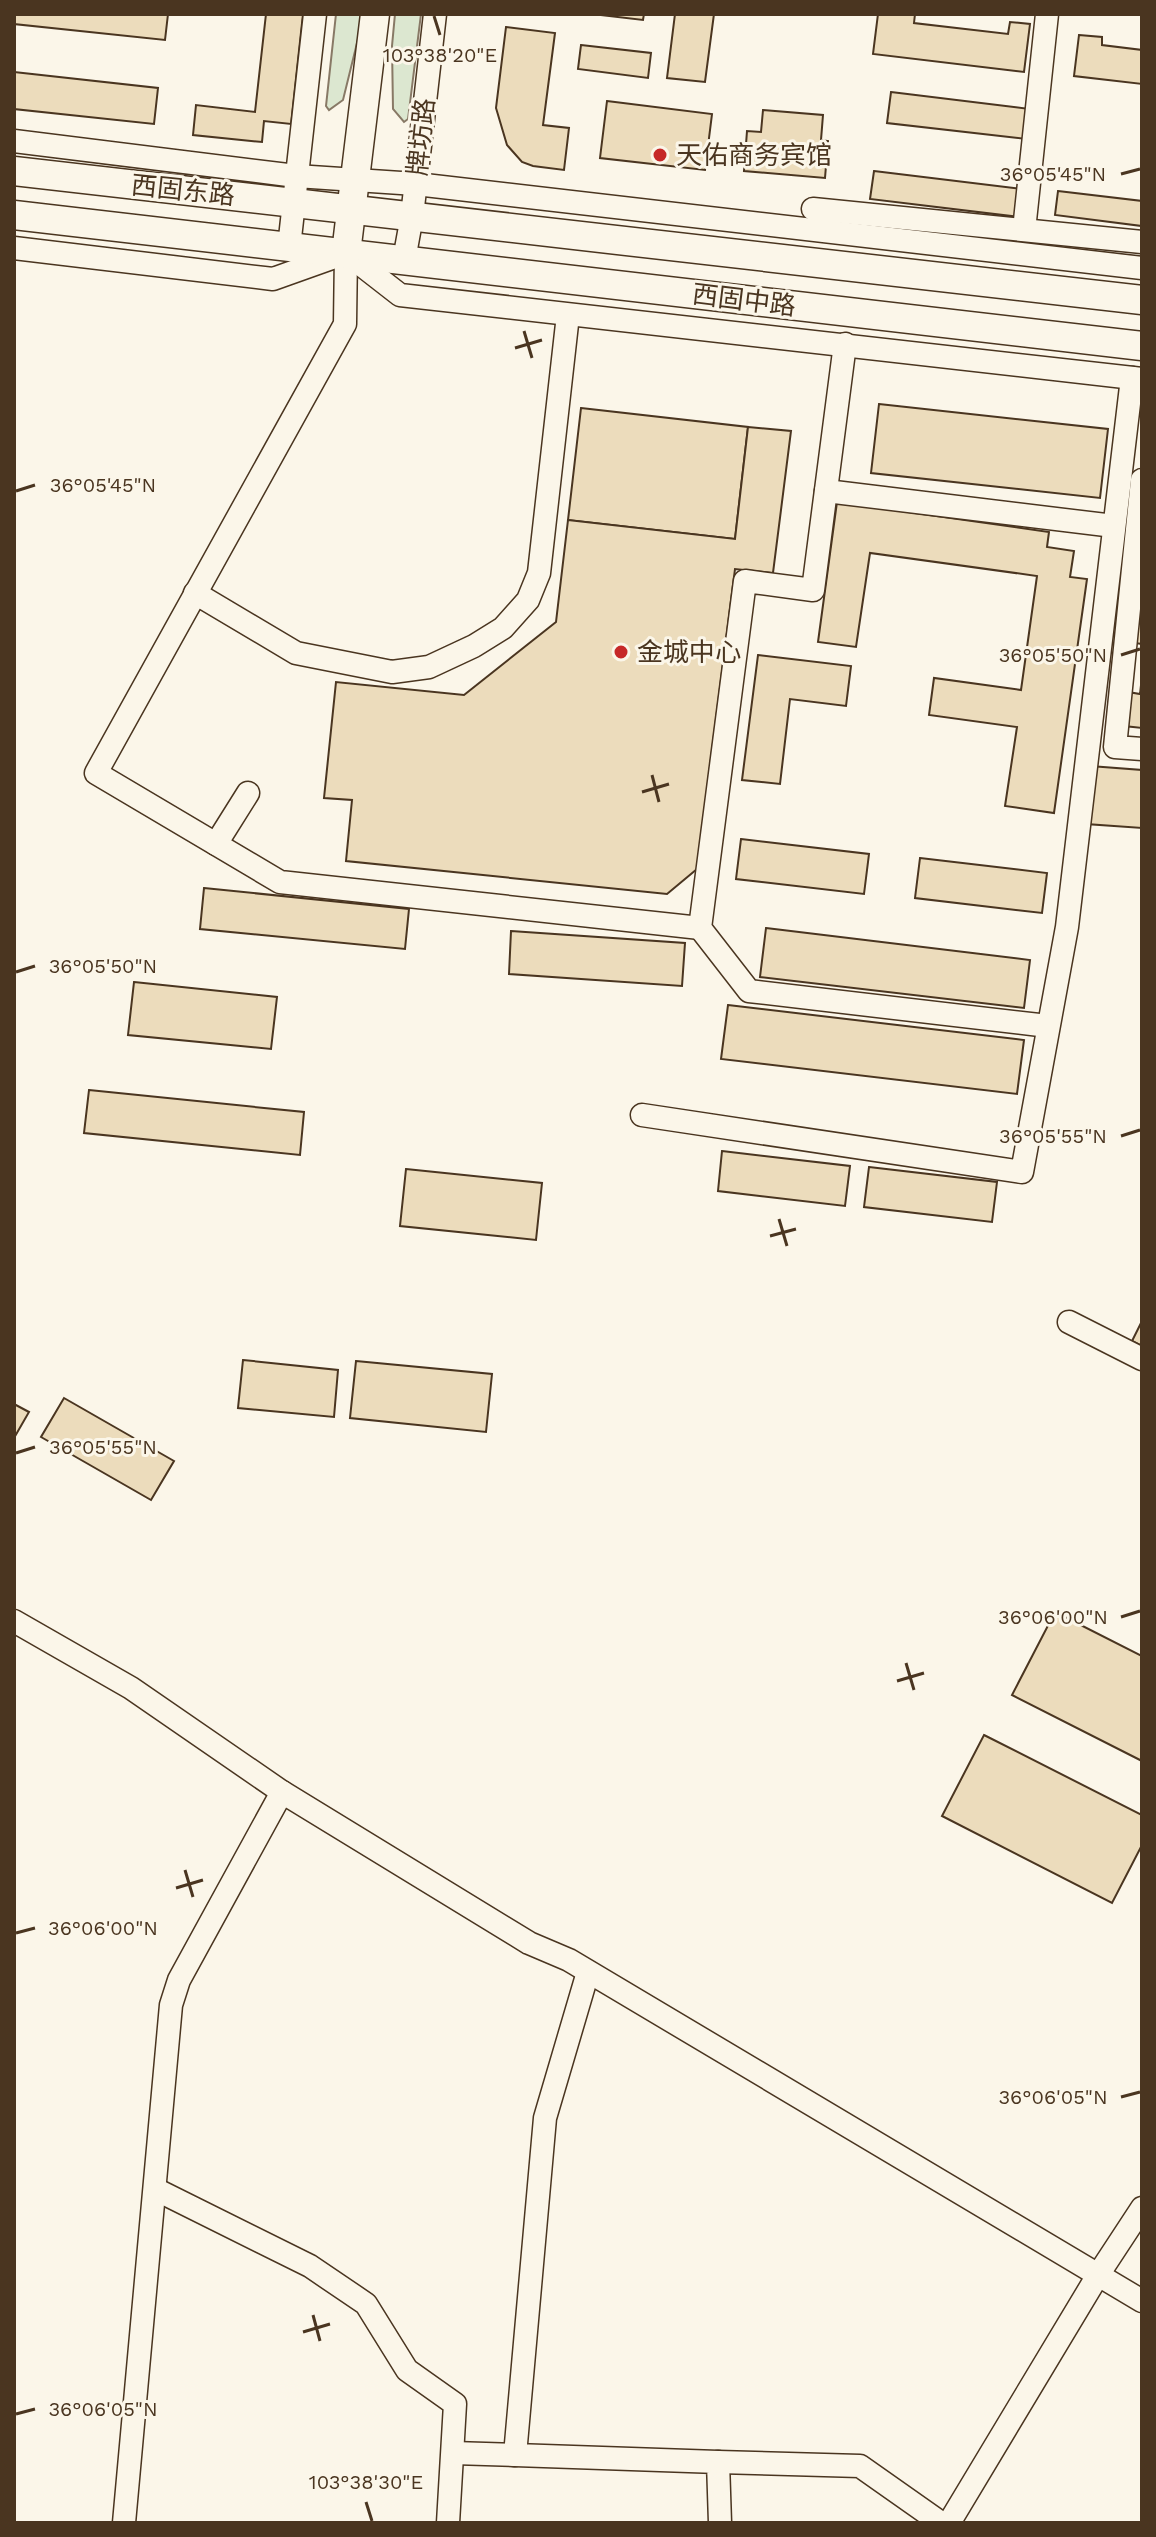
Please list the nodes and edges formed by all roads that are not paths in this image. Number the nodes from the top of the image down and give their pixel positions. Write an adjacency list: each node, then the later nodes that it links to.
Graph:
1 (315, 14): 9 (street)
2 (375, 14): 7 (main road)
3 (435, 14): 8 (street, 牌坊路)
4 (1047, 14): 14 (street)
5 (14, 141): 9 (street)
6 (14, 171): 9 (main road, 西固东路)
7 (356, 179): 8 (street); 9 (street); 10 (main road)
8 (416, 184): 13 (street, 牌坊路); 20 (street)
9 (295, 189): 10 (main road, 西固东路); 16 (street)
10 (353, 209): 13 (main road, 西固中路); 18 (main road)
11 (813, 209): 14 (street)
12 (14, 215): 16 (main road, 西固东路)
13 (412, 216): 19 (street, 牌坊路); 21 (main road, 西固中路)
14 (1024, 230): 15 (street)
15 (1142, 242)
16 (289, 247): 18 (main road, 西固东路)
17 (14, 248): 18 (street)
18 (346, 253): 19 (main road, 西固中路); 22 (street); 29 (street)
19 (404, 260): 24 (main road, 西固中路)
20 (1142, 268)
21 (1142, 300)
22 (568, 315): 23 (street); 29 (street)
23 (845, 344): 25 (street); 27 (street)
24 (1142, 346)
25 (1137, 378): 28 (street)
26 (1142, 483): 30 (street)
27 (826, 491): 28 (street); 33 (street)
28 (1114, 526): 34 (street)
29 (195, 593): 32 (street)
30 (1142, 749)
31 (248, 793): 32 (street)
32 (216, 844): 33 (street)
33 (700, 928): 34 (street)
34 (1048, 1026): 35 (street)
35 (642, 1115)
36 (1069, 1322): 37 (street)
37 (1142, 1359)
38 (14, 1621): 39 (street)
39 (282, 1792): 40 (street); 41 (street)
40 (588, 1972): 43 (street); 46 (street)
41 (155, 2189): 45 (street); 48 (street)
42 (1142, 2208): 43 (street)
43 (1098, 2275): 44 (street); 52 (street)
44 (1142, 2301)
45 (453, 2453): 46 (street); 49 (street)
46 (515, 2455): 47 (street)
47 (718, 2462): 50 (street); 51 (street)
48 (124, 2523)
49 (448, 2523)
50 (720, 2523)
51 (941, 2523)
52 (949, 2523)

